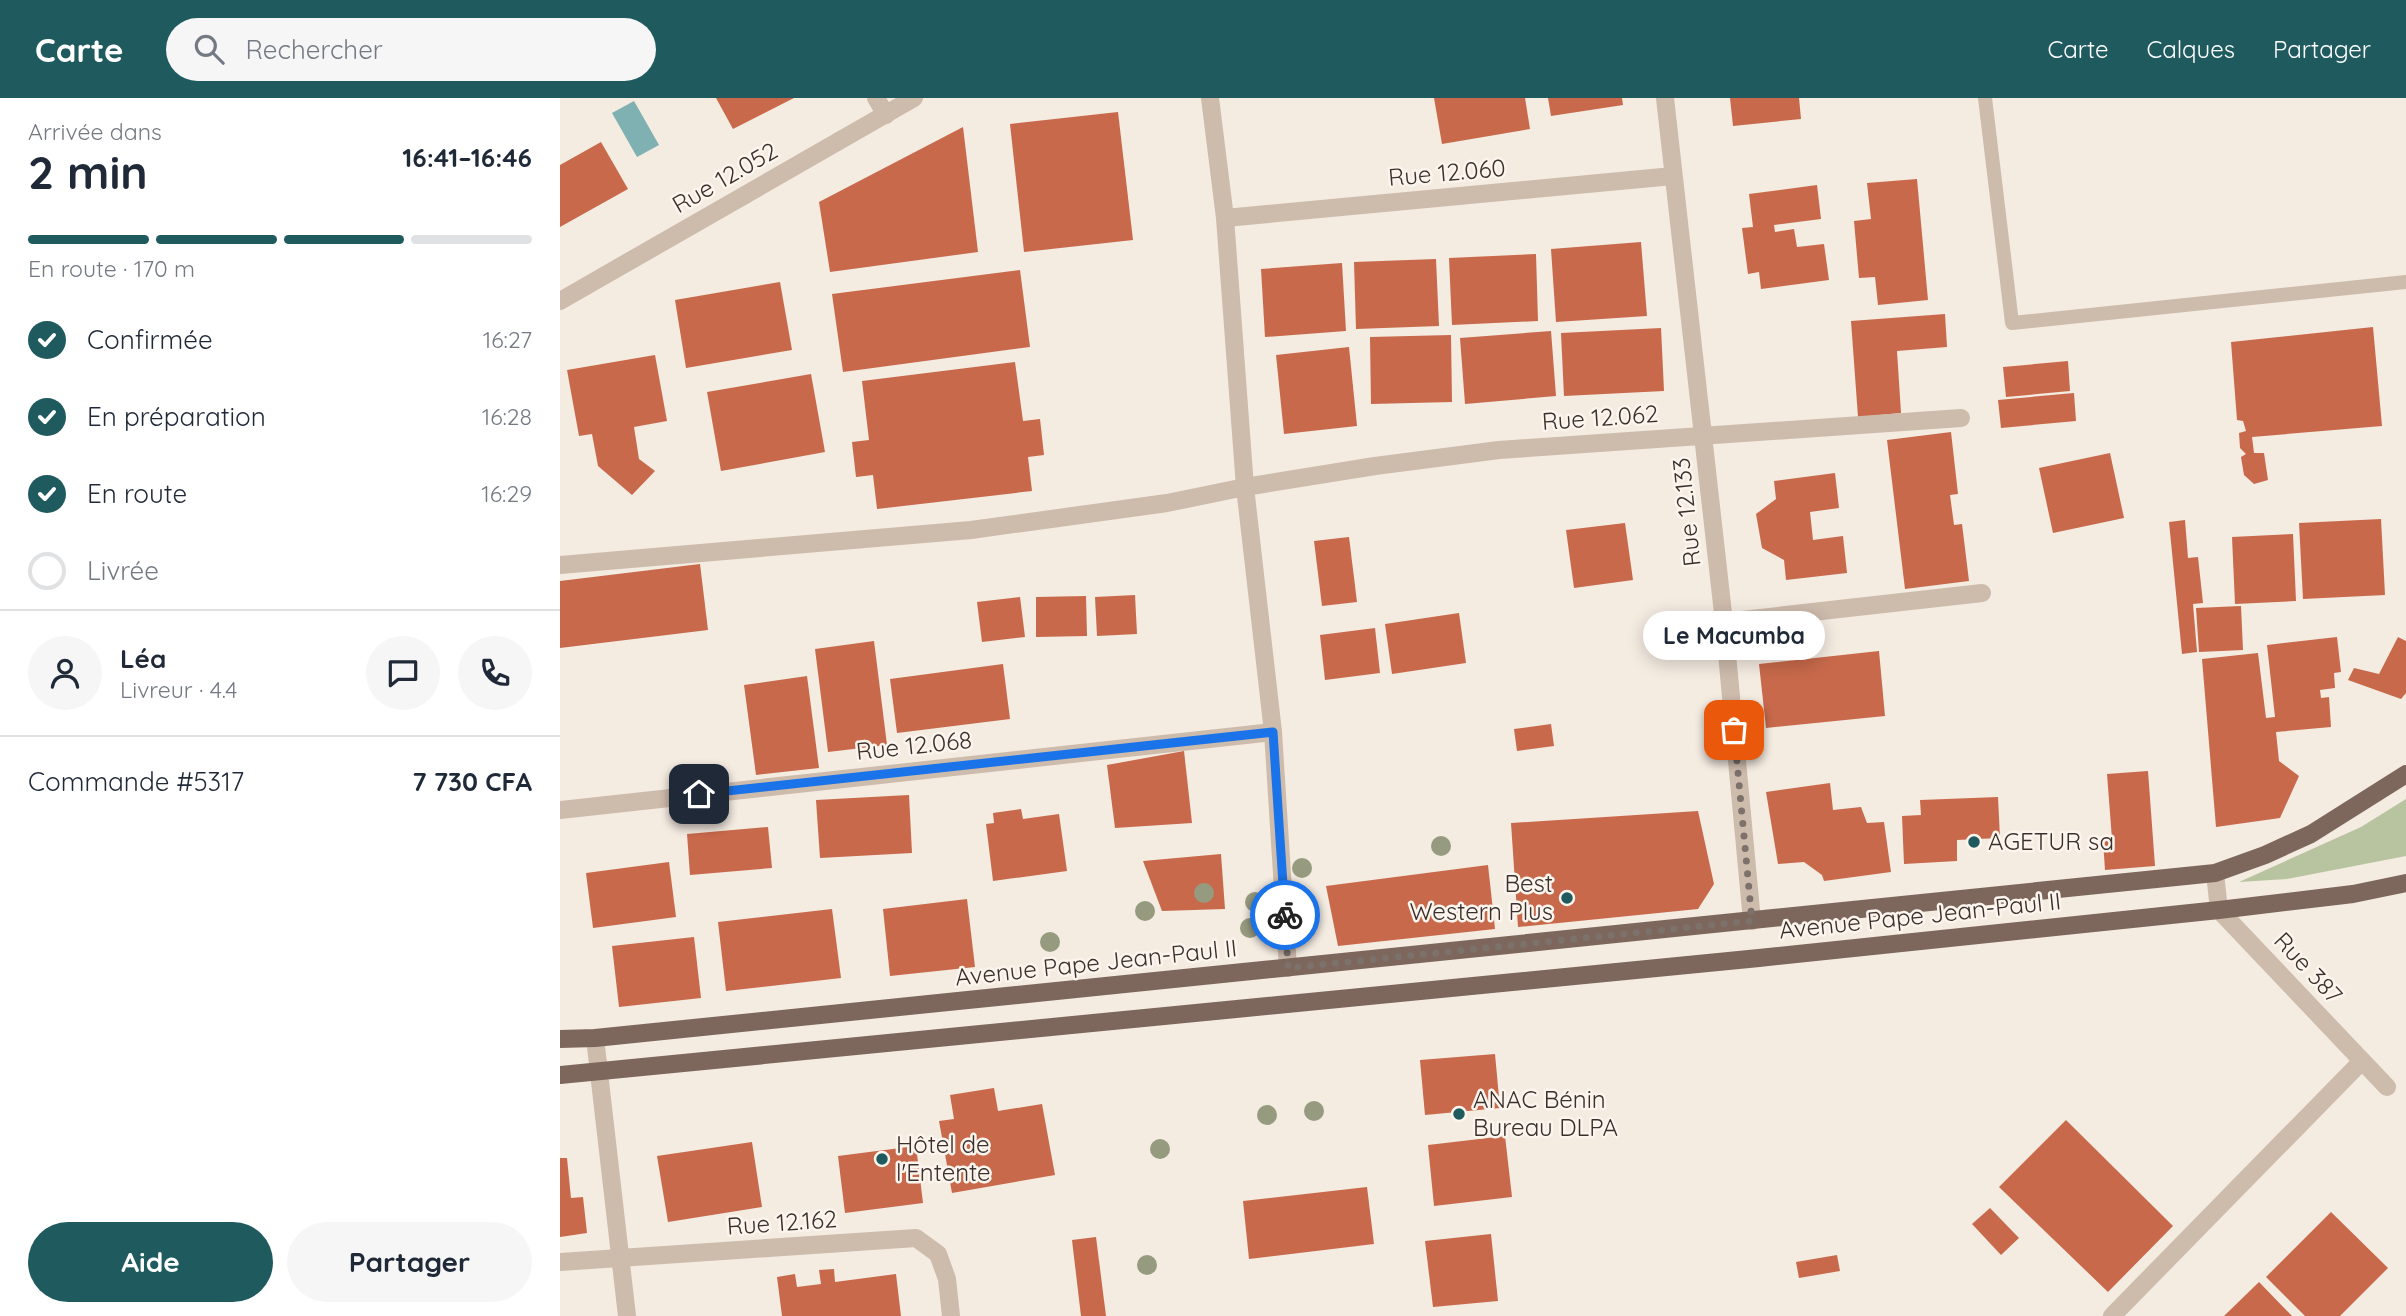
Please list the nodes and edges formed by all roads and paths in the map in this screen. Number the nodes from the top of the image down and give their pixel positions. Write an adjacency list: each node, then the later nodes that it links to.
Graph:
1 (876, 98): 6 (street)
2 (914, 98): 6 (street, Rue 12.052)
3 (1210, 98): 8 (street)
4 (1665, 98): 7 (street, Rue 12.133)
5 (1985, 98): 9 (lane)
6 (886, 115): 10 (street, Rue 12.052)
7 (1673, 176): 8 (street, Rue 12.060); 12 (street, Rue 12.133)
8 (1226, 218): 13 (street)
9 (2406, 282)
10 (560, 301)
11 (1961, 418): 12 (street, Rue 12.062)
12 (1703, 436): 13 (street, Rue 12.062); 16 (street, Rue 12.133)
13 (1245, 487): 14 (street, Rue 12.062); 17 (street)
14 (560, 565)
15 (1982, 593): 16 (street)
16 (1724, 622): 23 (street, Rue 12.133)
17 (1273, 732): 19 (street, Rue 12.068); 24 (street)
18 (2406, 774): 20 (main road, Avenue Pape Jean-Paul II)
19 (560, 810)
20 (2216, 873): 22 (street); 23 (main road, Avenue Pape Jean-Paul II)
21 (2406, 883): 22 (main road, Avenue Pape Jean-Paul II)
22 (2219, 910): 27 (street, Rue 387); 28 (main road, Avenue Pape Jean-Paul II)
23 (1752, 921): 24 (main road, Avenue Pape Jean-Paul II)
24 (1288, 968): 25 (main road, Avenue Pape Jean-Paul II)
25 (595, 1038): 26 (main road, Avenue Pape Jean-Paul II); 28 (street)
26 (560, 1039)
27 (2362, 1061): 30 (street, Rue 387); 35 (street)
28 (599, 1071): 29 (main road, Avenue Pape Jean-Paul II); 31 (street)
29 (560, 1075)
30 (2387, 1087)
31 (619, 1258): 32 (street, Rue 12.162); 33 (street); 34 (street, Rue 12.162)
32 (560, 1262)
33 (627, 1316)
34 (951, 1316)
35 (2112, 1316)

